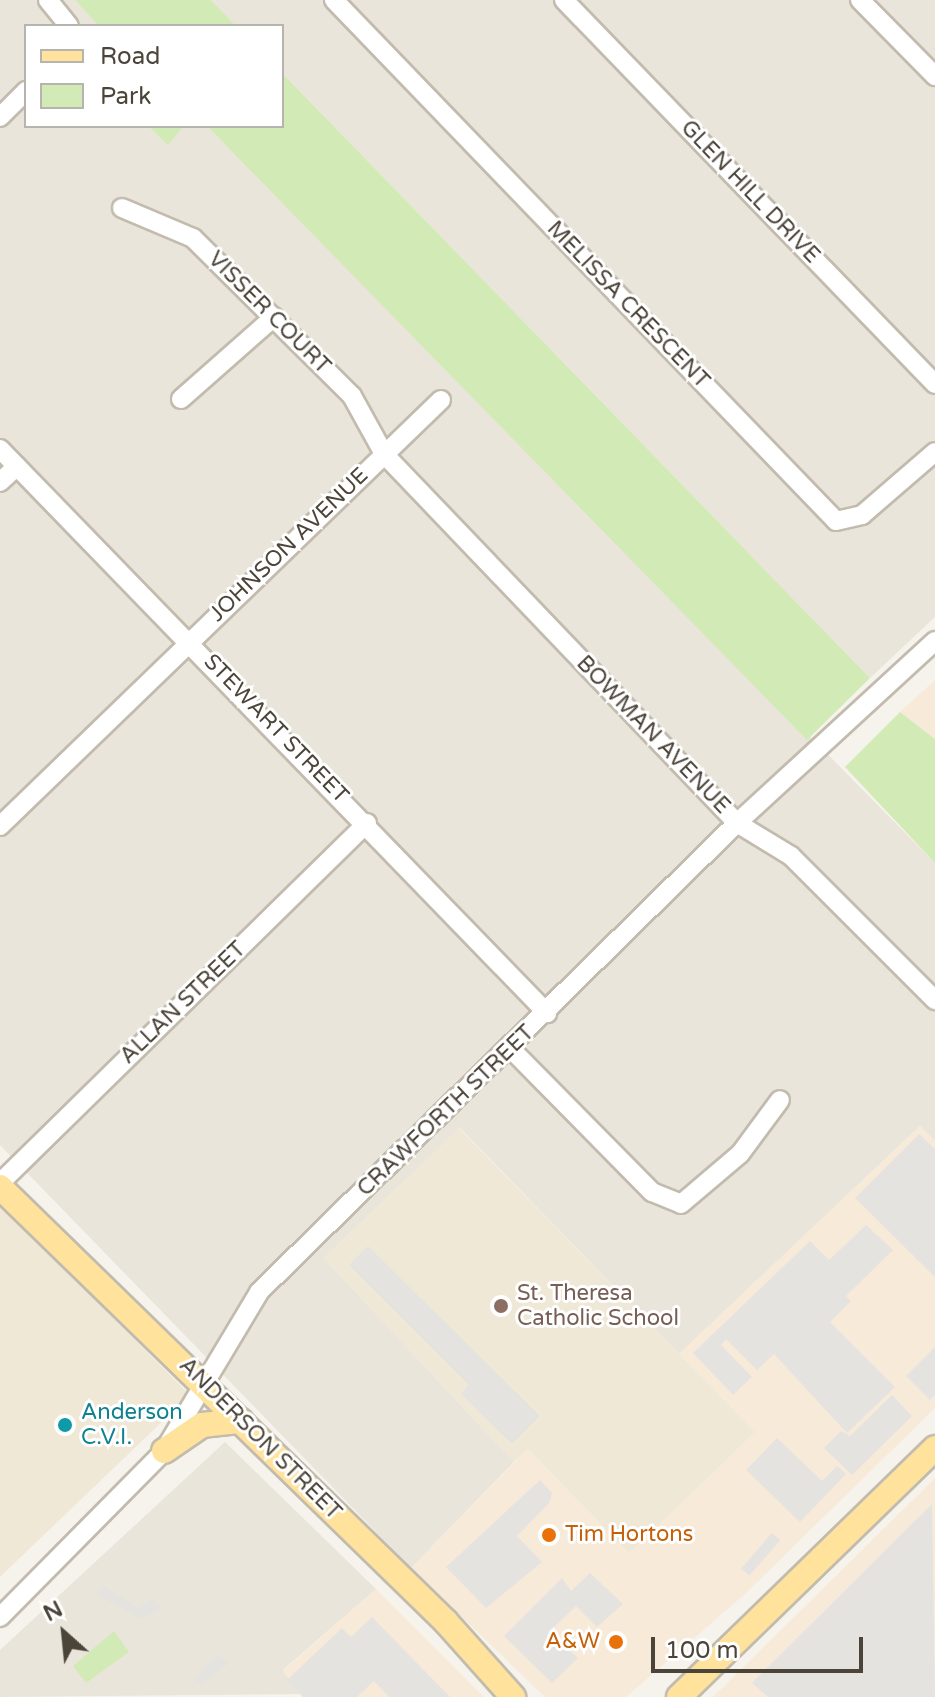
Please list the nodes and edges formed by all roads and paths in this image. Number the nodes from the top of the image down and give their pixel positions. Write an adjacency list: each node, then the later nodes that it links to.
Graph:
1 (48, 0): 5 (street)
2 (334, 0): 15 (street, MELISSA CRESCENT)
3 (860, 0): 6 (street)
4 (576, 4): 11 (street, GLEN HILL DRIVE)
5 (67, 24)
6 (935, 76)
7 (24, 93): 8 (street)
8 (0, 117)
9 (122, 208): 10 (street, VISSER COURT)
10 (274, 317): 12 (street); 16 (street, VISSER COURT)
11 (935, 384)
12 (181, 399)
13 (441, 400): 16 (street, JOHNSON AVENUE)
14 (0, 449): 17 (street, STEWART STREET)
15 (935, 452)
16 (384, 454): 19 (street, JOHNSON AVENUE); 22 (street, BOWMAN AVENUE)
17 (17, 466): 18 (street); 19 (street, STEWART STREET)
18 (0, 482)
19 (190, 641): 21 (street, STEWART STREET); 23 (street, JOHNSON AVENUE)
20 (935, 641): 22 (street, CRAWFORTH STREET)
21 (367, 823): 25 (street, STEWART STREET); 28 (street, ALLAN STREET)
22 (737, 823): 24 (street, BOWMAN AVENUE); 25 (street, CRAWFORTH STREET)
23 (0, 826)
24 (935, 1000)
25 (547, 1013): 26 (street, CRAWFORTH STREET)
26 (511, 1049): 27 (street); 29 (street, CRAWFORTH STREET)
27 (780, 1100)
28 (0, 1185): 29 (main road, ANDERSON STREET)
29 (204, 1383): 30 (main road, ANDERSON STREET); 32 (street, CRAWFORTH STREET)
30 (241, 1421): 32 (main road); 34 (main road, ANDERSON STREET)
31 (935, 1448): 35 (main road)
32 (164, 1451): 33 (street, CRAWFORTH STREET)
33 (0, 1617)
34 (513, 1697)
35 (679, 1697)

